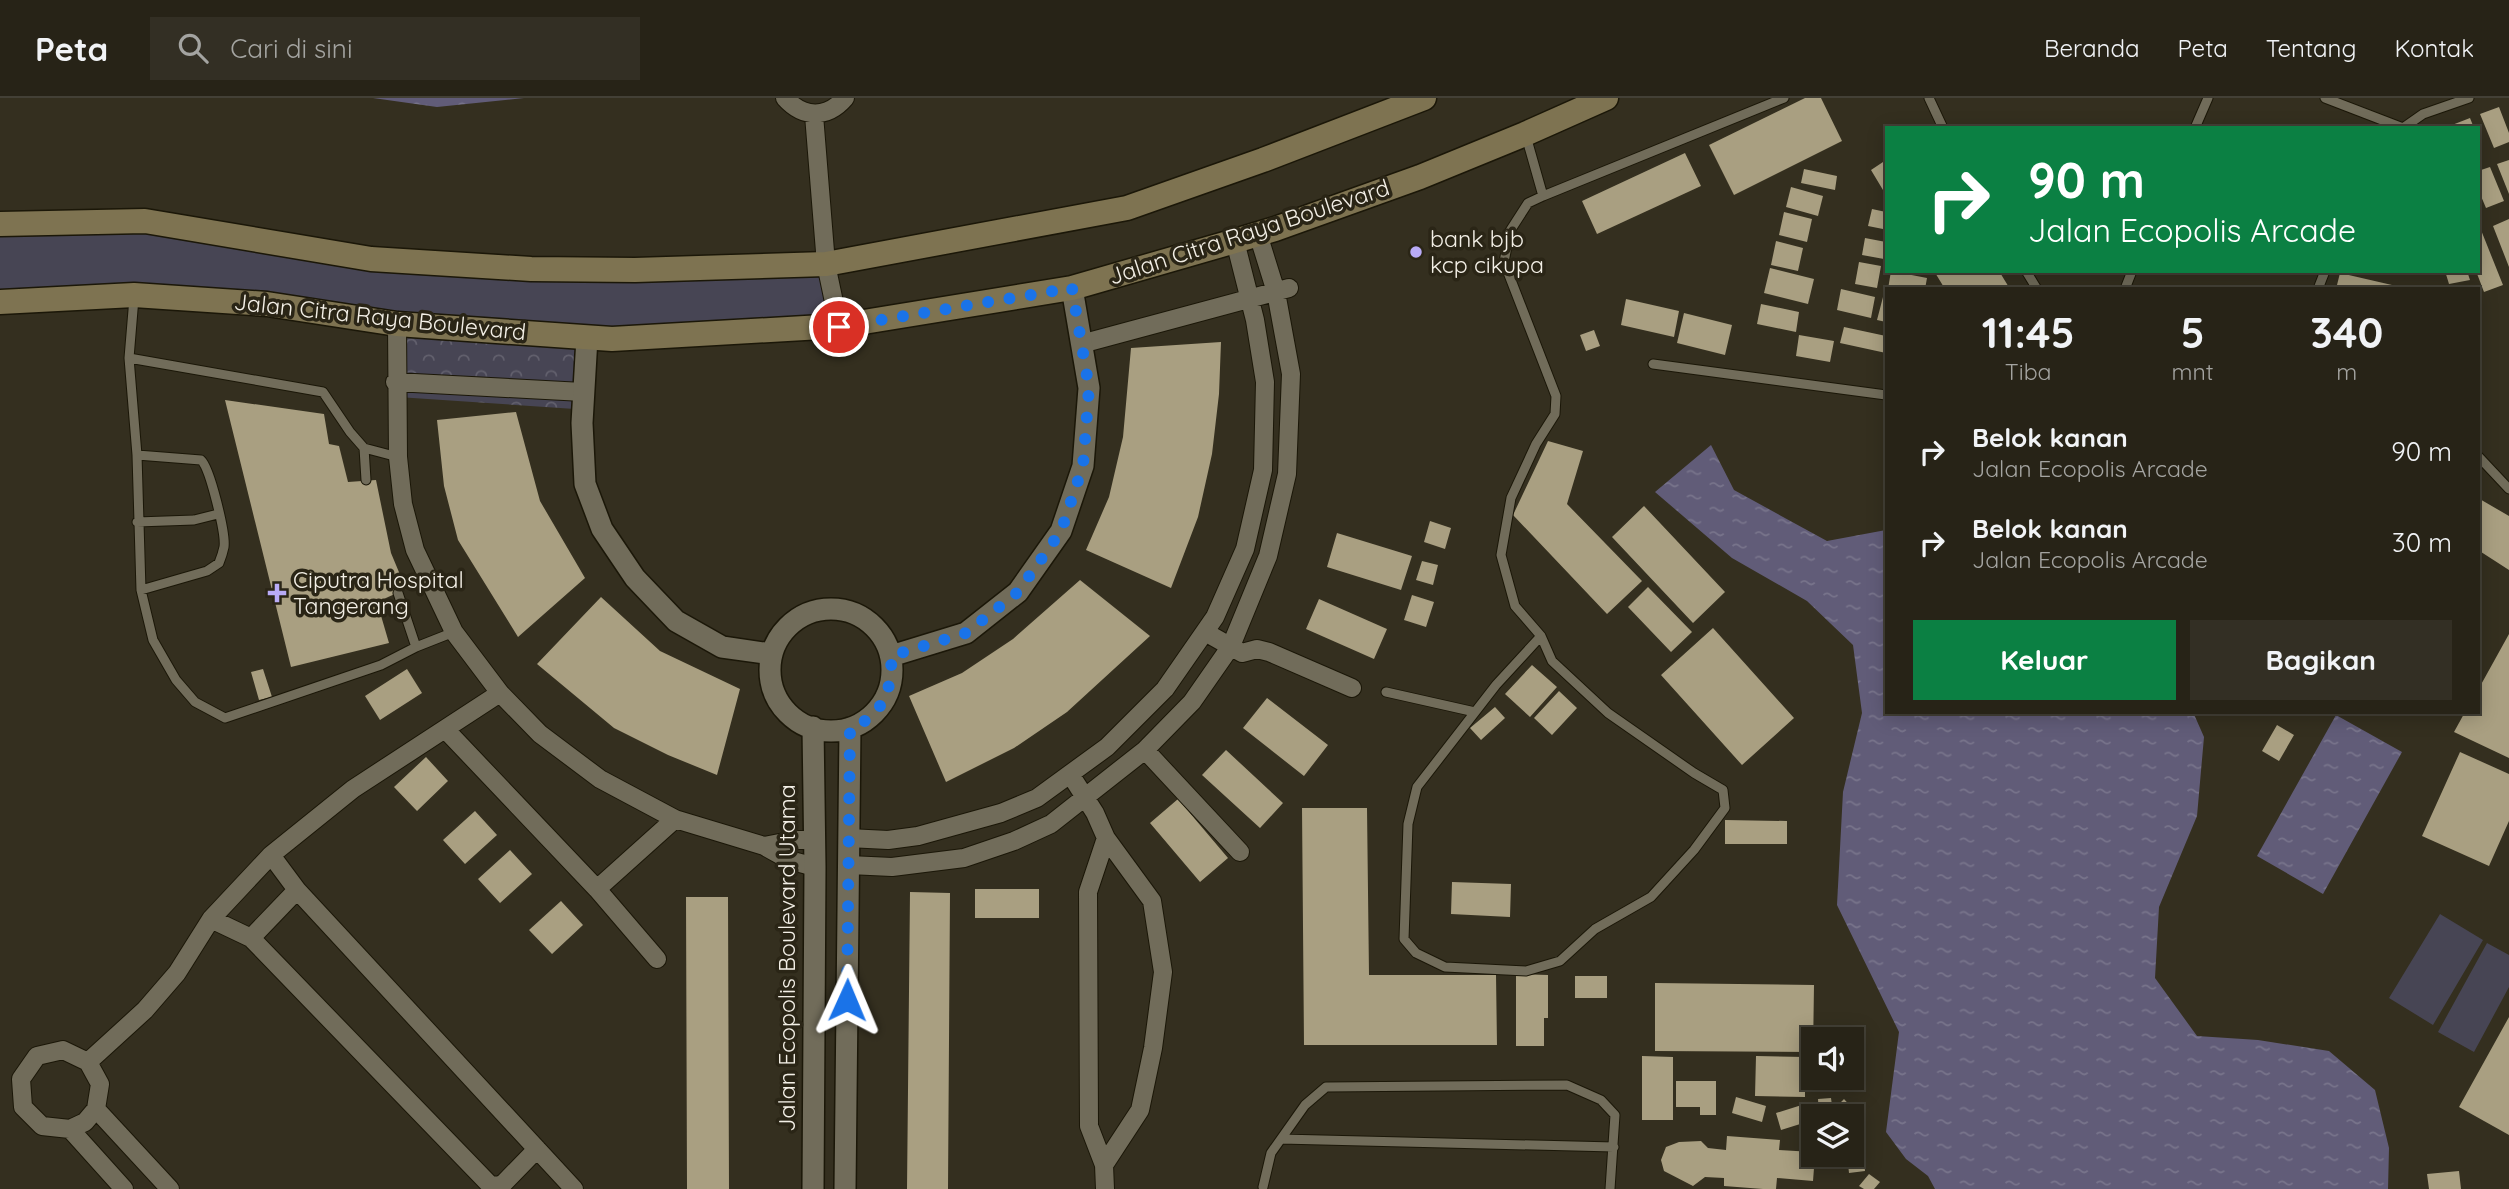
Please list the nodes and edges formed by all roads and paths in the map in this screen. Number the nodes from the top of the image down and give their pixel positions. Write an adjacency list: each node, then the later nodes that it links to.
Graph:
1 (785, 98): 11 (street)
2 (845, 98): 11 (street)
3 (1424, 98): 20 (main road)
4 (1606, 98): 16 (main road, Jalan Citra Raya Boulevard)
5 (1784, 98): 17 (lane)
6 (1923, 98): 10 (lane)
7 (2208, 98): 13 (lane)
8 (2325, 98): 14 (lane)
9 (2469, 98): 15 (lane)
10 (1931, 103): 12 (lane)
11 (814, 115): 20 (street)
12 (1942, 126)
13 (2196, 126)
14 (2398, 126)
15 (2406, 126)
16 (1525, 134): 17 (lane); 19 (main road, Jalan Citra Raya Boulevard)
17 (1543, 196): 47 (lane)
18 (0, 224): 20 (main road)
19 (1246, 238): 21 (main road, Jalan Citra Raya Boulevard); 22 (street); 24 (street)
20 (826, 264): 27 (street)
21 (1072, 288): 27 (main road, Jalan Citra Raya Boulevard); 29 (street)
22 (1282, 290): 24 (street); 48 (street)
23 (134, 295): 25 (main road, Jalan Citra Raya Boulevard); 26 (main road, Jalan Citra Raya Boulevard); 30 (lane)
24 (1250, 299): 29 (street); 46 (street)
25 (0, 302)
26 (397, 324): 28 (main road, Jalan Citra Raya Boulevard); 32 (street)
27 (839, 327): 28 (main road, Jalan Citra Raya Boulevard)
28 (587, 338): 33 (street)
29 (1081, 344): 51 (street)
30 (129, 358): 35 (lane); 36 (lane)
31 (1653, 364): 34 (lane)
32 (395, 382): 33 (street); 37 (street)
33 (583, 392): 50 (street)
34 (1885, 395)
35 (364, 449): 37 (lane); 39 (lane)
36 (137, 454): 41 (lane); 42 (lane)
37 (398, 457): 45 (street)
38 (2480, 458): 40 (lane)
39 (366, 480)
40 (2509, 489)
41 (218, 514): 42 (lane); 43 (lane)
42 (137, 522): 43 (lane)
43 (141, 590): 49 (lane)
44 (398, 593): 49 (lane)
45 (454, 632): 49 (lane); 53 (street)
46 (1205, 632): 48 (street); 60 (street)
47 (1541, 636): 55 (lane); 55 (lane)
48 (1231, 646): 52 (street); 59 (street)
49 (416, 647)
50 (771, 654): 51 (street); 56 (street)
51 (891, 656): 57 (street)
52 (1352, 688)
53 (500, 692): 58 (street); 62 (street)
54 (1386, 692): 55 (lane)
55 (1475, 712)
56 (813, 727): 57 (street); 65 (street, Jalan Ecopolis Boulevard Utama)
57 (850, 728): 63 (street)
58 (445, 729): 68 (street); 72 (street)
59 (1145, 750): 61 (street); 67 (street)
60 (1070, 774): 61 (street); 63 (street)
61 (1085, 798): 64 (street); 69 (street)
62 (675, 819): 66 (street); 72 (street)
63 (848, 838): 69 (street)
64 (1106, 838): 82 (street); 82 (street)
65 (814, 840): 66 (street); 70 (street, Jalan Ecopolis Boulevard Utama)
66 (764, 845): 70 (street)
67 (1240, 852)
68 (271, 855): 71 (street); 73 (street)
69 (849, 865): 88 (street)
70 (815, 867): 87 (street, Jalan Ecopolis Boulevard Utama)
71 (297, 890): 74 (street); 81 (street)
72 (597, 890): 75 (street)
73 (211, 919): 74 (street); 76 (street)
74 (251, 938): 81 (street)
75 (657, 959)
76 (88, 1062): 77 (street); 78 (street)
77 (96, 1109): 78 (street); 85 (street)
78 (70, 1129): 84 (street)
79 (1281, 1139): 80 (lane); 80 (lane); 83 (lane)
80 (1614, 1147): 90 (lane)
81 (537, 1149): 86 (street)
82 (1104, 1165): 89 (street)
83 (1263, 1186)
84 (124, 1189)
85 (170, 1189)
86 (574, 1189)
87 (813, 1189)
88 (845, 1189)
89 (1105, 1189)
90 (1610, 1189)

